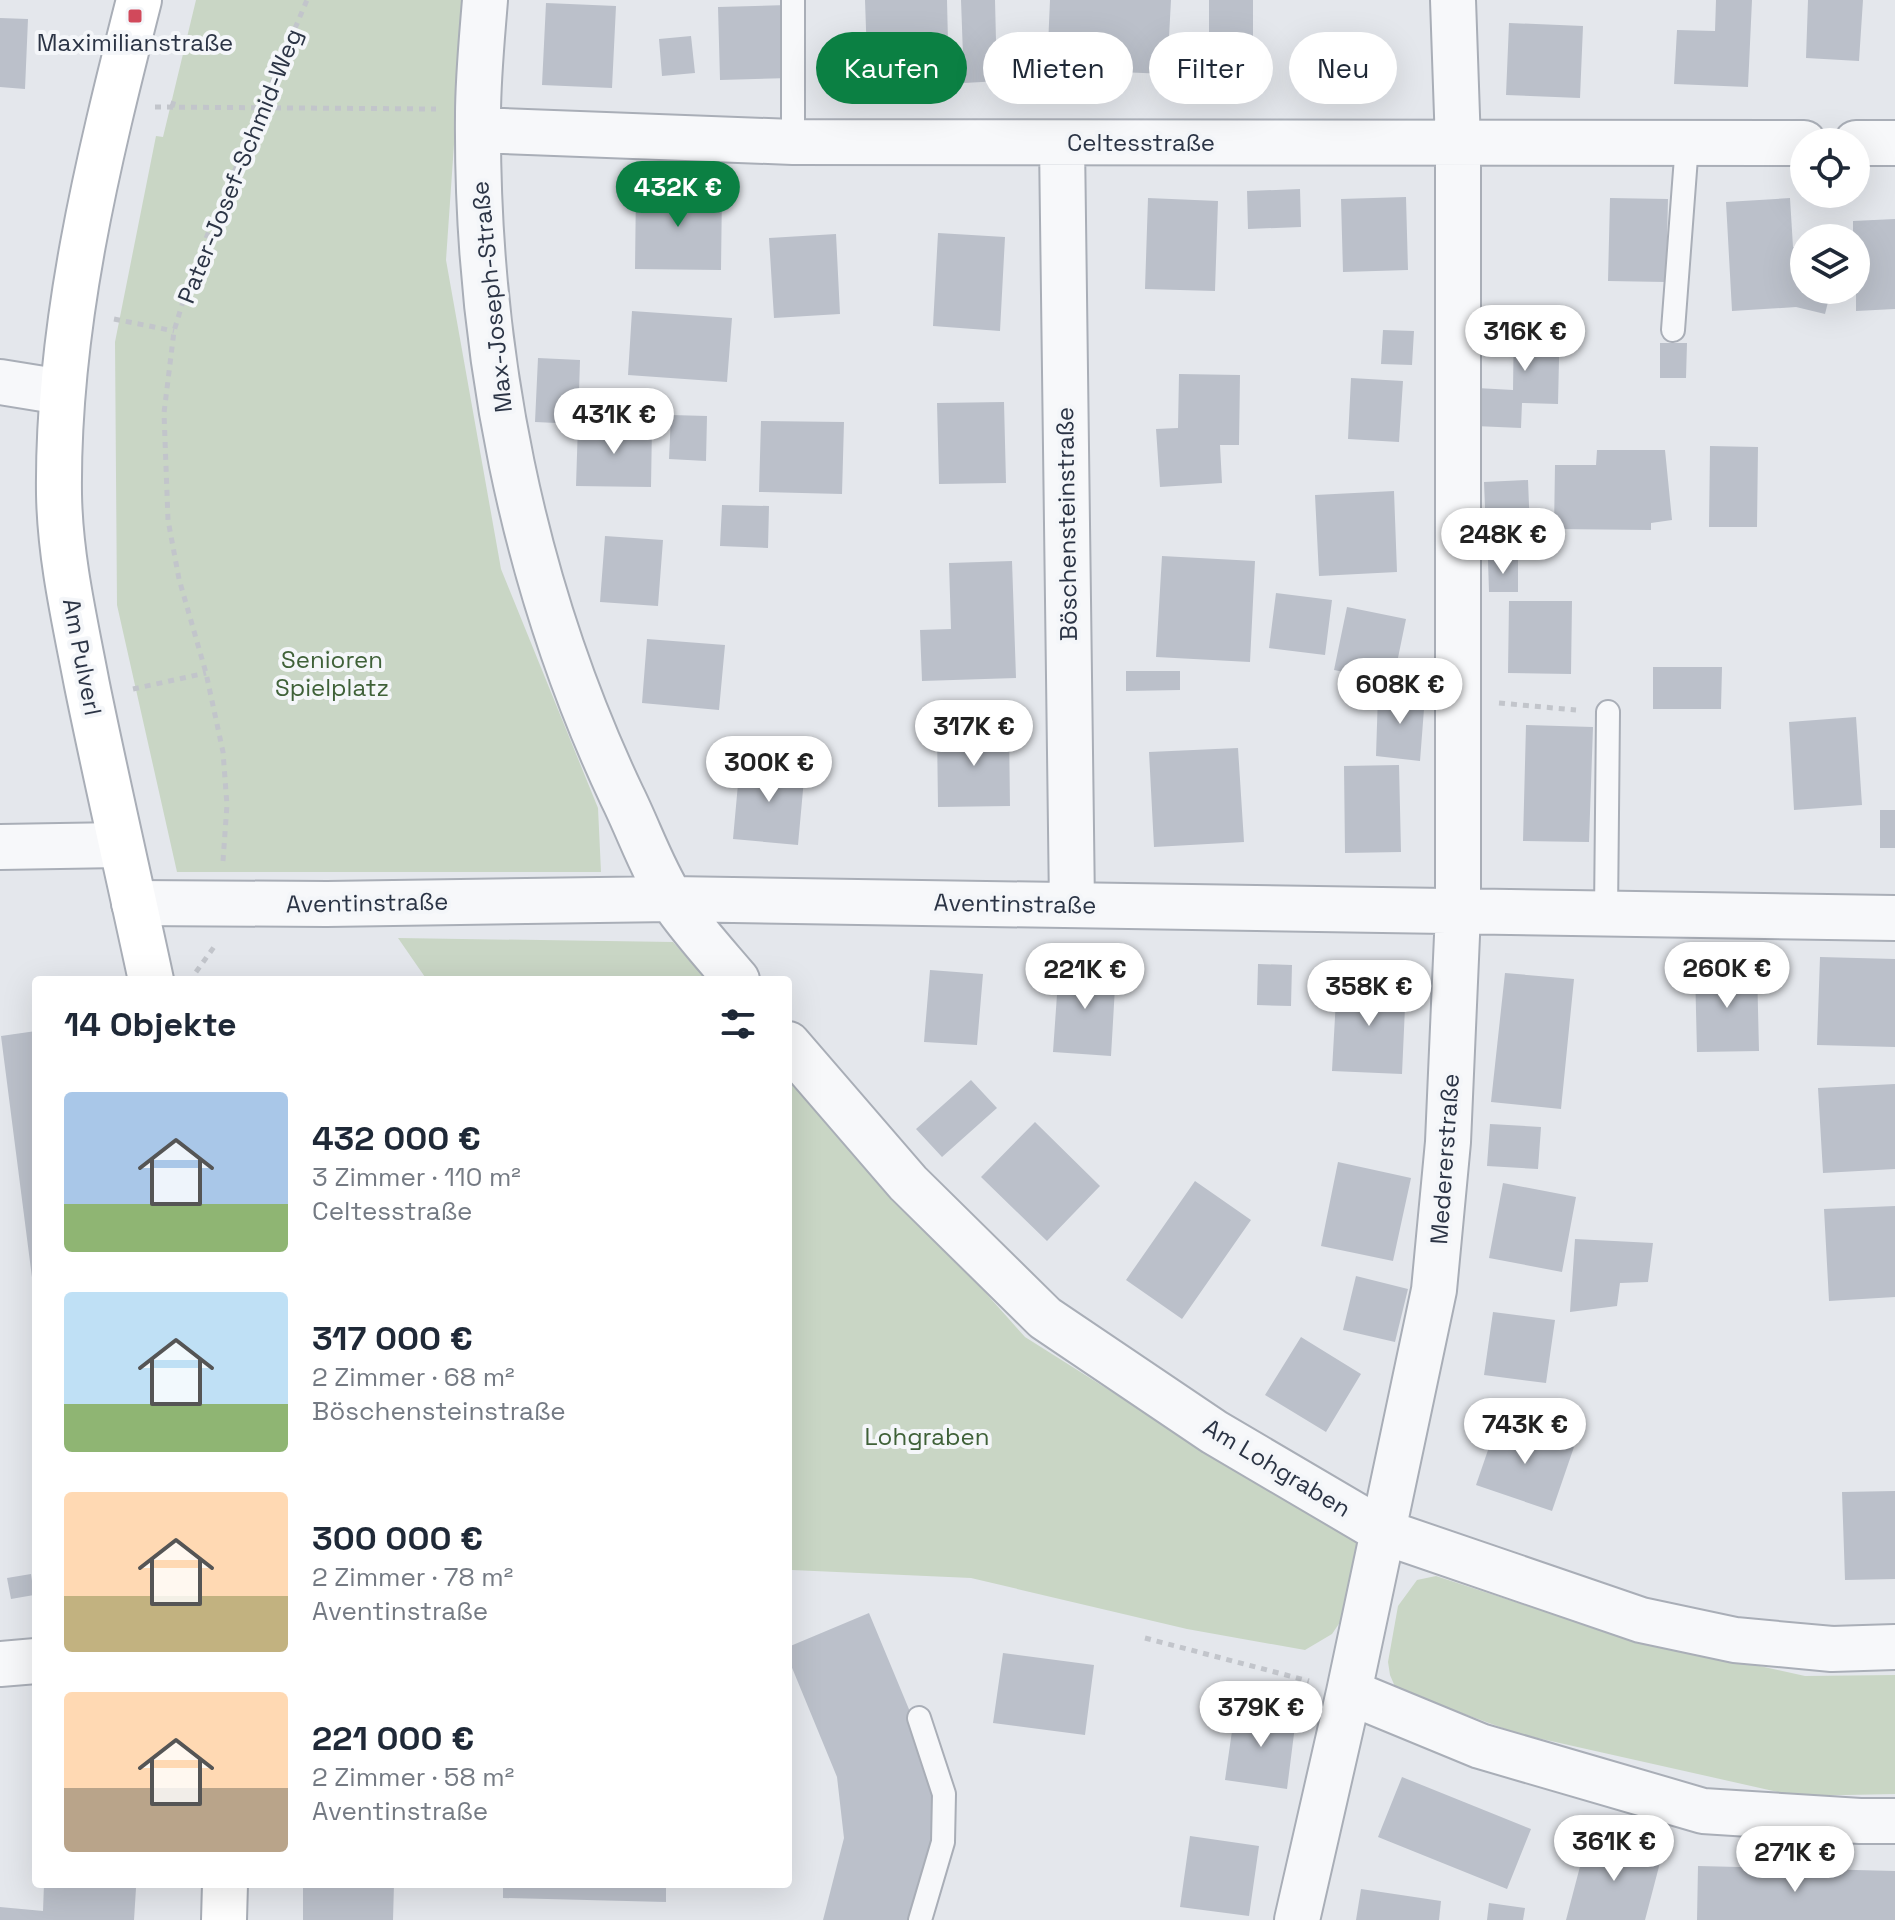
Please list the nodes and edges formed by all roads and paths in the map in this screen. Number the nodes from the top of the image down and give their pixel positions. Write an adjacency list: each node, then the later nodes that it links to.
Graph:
1 (139, 0): 22 (street)
2 (307, 0): 9 (path, Pater-Josef-Schmid-Weg)
3 (485, 0): 10 (street, Max-Joseph-Straße)
4 (793, 0): 11 (lane)
5 (1453, 0): 16 (street, Medererstraße)
6 (157, 92): 8 (path)
7 (175, 97): 8 (path)
8 (172, 107): 9 (path)
9 (263, 108): 10 (path); 20 (path, Pater-Josef-Schmid-Weg)
10 (478, 120): 11 (street, Celtesstraße); 30 (street, Max-Joseph-Straße)
11 (793, 142): 12 (street, Celtesstraße)
12 (1062, 143): 16 (street, Celtesstraße); 33 (street, Böschensteinstraße)
13 (1790, 143): 17 (street, Celtesstraße)
14 (1870, 143): 15 (street)
15 (1895, 143)
16 (1458, 144): 17 (street, Celtesstraße); 25 (street, Medererstraße)
17 (1687, 144): 19 (lane)
18 (109, 318): 20 (path)
19 (1673, 330)
20 (174, 331): 23 (path, Pater-Josef-Schmid-Weg)
21 (0, 382): 22 (street)
22 (62, 392): 24 (street, Am Pulverl)
23 (206, 673): 24 (path); 29 (path, Pater-Josef-Schmid-Weg)
24 (90, 699): 27 (street, Am Pulverl)
25 (1458, 700): 26 (path); 34 (street, Medererstraße)
26 (1608, 712): 35 (lane)
27 (120, 845): 28 (street); 31 (street, Am Pulverl)
28 (0, 847)
29 (224, 853)
30 (671, 899): 32 (street, Aventinstraße); 33 (street, Aventinstraße); 39 (street)
31 (134, 903): 32 (street, Aventinstraße); 38 (street, Am Pulverl)
32 (179, 904): 37 (path)
33 (1072, 905): 34 (street, Aventinstraße)
34 (1458, 913): 35 (street, Aventinstraße); 41 (street, Medererstraße)
35 (1606, 914): 36 (street, Aventinstraße)
36 (1895, 918)
37 (196, 972)
38 (150, 976)
39 (734, 976)
40 (792, 1049): 41 (street, Am Lohgraben)
41 (1384, 1532): 43 (street, Am Lohgraben); 46 (street, Medererstraße)
42 (1145, 1638): 46 (path)
43 (1895, 1647)
44 (32, 1661): 45 (street)
45 (0, 1664)
46 (1349, 1692): 48 (street); 52 (street, Medererstraße)
47 (919, 1718): 51 (lane)
48 (1895, 1821)
49 (225, 1888): 50 (street)
50 (224, 1920)
51 (920, 1920)
52 (1297, 1920)

